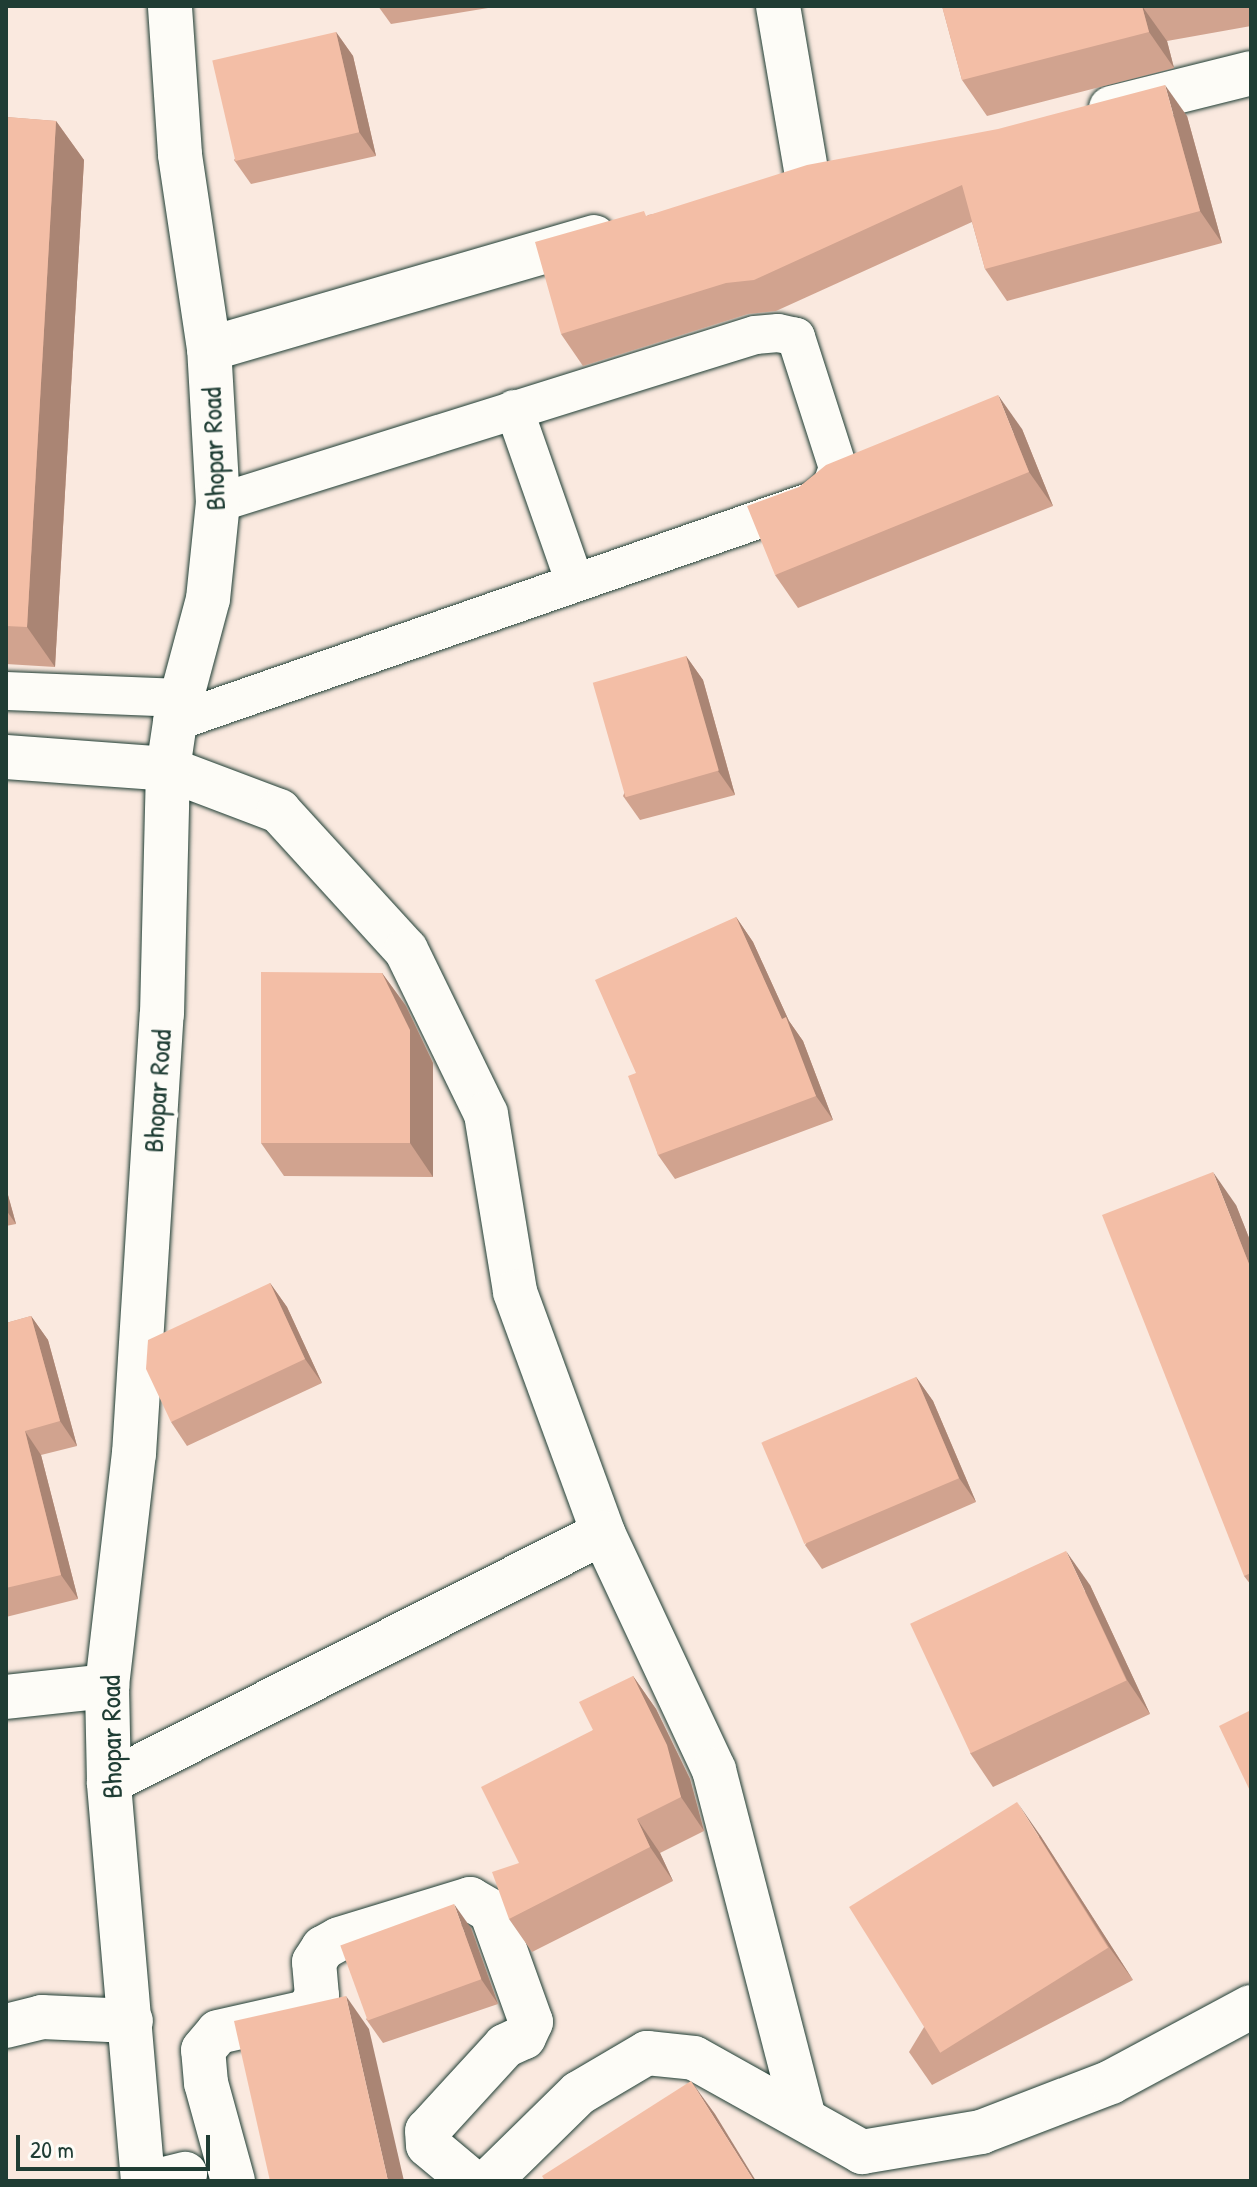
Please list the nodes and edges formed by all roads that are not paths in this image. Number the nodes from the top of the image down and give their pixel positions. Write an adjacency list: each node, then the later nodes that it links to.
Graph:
1 (170, 6): 9 (street, Bhopar Road)
2 (778, 6): 6 (street)
3 (1251, 73): 4 (street)
4 (1071, 119)
5 (851, 166): 6 (street)
6 (807, 175): 7 (street)
7 (761, 188)
8 (638, 224): 9 (street)
9 (209, 349): 11 (street, Bhopar Road)
10 (514, 409): 11 (lane); 12 (lane); 12 (lane)
11 (218, 503): 14 (street, Bhopar Road)
12 (575, 583): 14 (lane)
13 (6, 691): 14 (lane)
14 (178, 710): 16 (street, Bhopar Road)
15 (6, 757): 16 (street)
16 (168, 769): 17 (street); 18 (street, Bhopar Road)
17 (603, 1533): 20 (street); 24 (street)
18 (107, 1686): 19 (street); 20 (street, Bhopar Road)
19 (6, 1697)
20 (109, 1782): 22 (street, Bhopar Road)
21 (1251, 2007): 25 (street)
22 (131, 2021): 23 (street); 26 (street, Bhopar Road)
23 (6, 2026)
24 (804, 2117): 25 (street); 29 (street)
25 (875, 2166)
26 (143, 2181)
27 (233, 2181): 28 (street)
28 (471, 2181)
29 (489, 2181)

